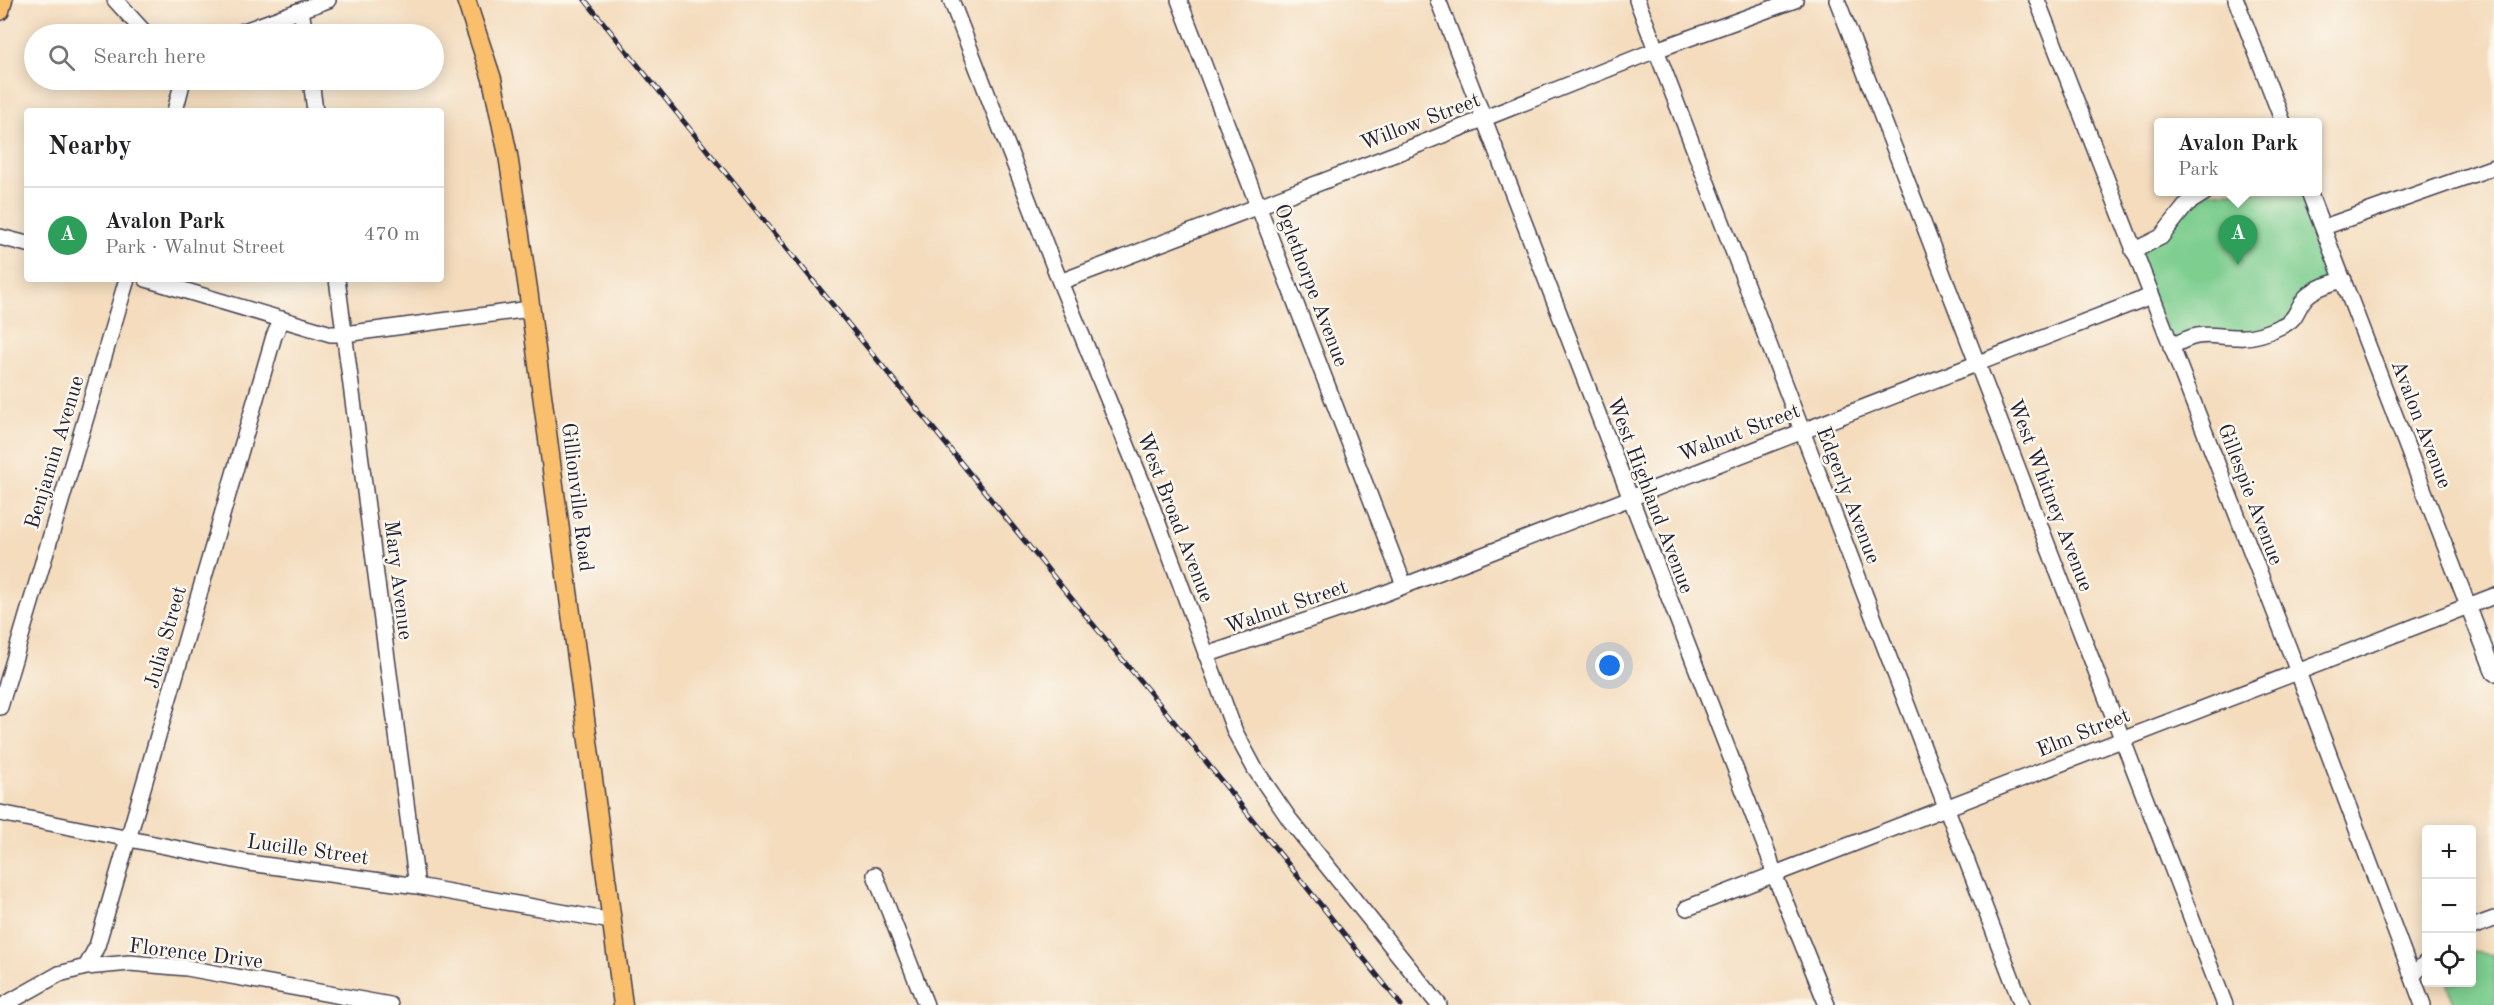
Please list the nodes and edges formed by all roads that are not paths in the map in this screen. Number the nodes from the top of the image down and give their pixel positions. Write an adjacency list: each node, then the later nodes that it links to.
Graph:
1 (3, 0): 14 (main road)
2 (115, 0): 15 (street)
3 (328, 0): 13 (street)
4 (466, 0): 39 (main road, Gillionville Road)
5 (951, 0): 37 (street, West Broad Avenue)
6 (1179, 0): 28 (street, Oglethorpe Avenue)
7 (1438, 0): 23 (street, West Highland Avenue)
8 (1636, 0): 18 (street, Edgerly Avenue)
9 (1795, 0): 18 (street, Willow Street)
10 (1837, 0): 43 (street, West Whitney Avenue)
11 (2037, 0): 32 (street, Gillespie Avenue)
12 (2236, 0): 24 (street)
13 (301, 10): 16 (street); 17 (street)
14 (0, 11)
15 (137, 24)
16 (263, 24)
17 (303, 24)
18 (1656, 50): 23 (street, Willow Street); 44 (street, Edgerly Avenue)
19 (180, 90): 21 (street)
20 (312, 90): 22 (street)
21 (176, 108)
22 (315, 108)
23 (1484, 118): 28 (street, Willow Street); 45 (street, West Highland Avenue)
24 (2281, 118)
25 (2494, 167): 29 (street)
26 (2200, 196): 32 (street)
27 (2311, 196): 29 (street, Avalon Avenue)
28 (1259, 206): 37 (street, Willow Street); 46 (street, Oglethorpe Avenue)
29 (2324, 227): 33 (street, Avalon Avenue)
30 (0, 237): 31 (street)
31 (24, 243)
32 (2133, 251): 38 (street, Gillespie Avenue)
33 (2344, 280): 42 (street); 48 (street, Avalon Avenue)
34 (126, 282): 52 (street, Benjamin Avenue)
35 (156, 282): 40 (street)
36 (338, 282): 41 (street, Mary Avenue)
37 (1060, 282): 49 (street, West Broad Avenue)
38 (2151, 296): 42 (street, Gillespie Avenue); 43 (street, Walnut Street)
39 (530, 309): 41 (street); 62 (main road, Gillionville Road)
40 (282, 319): 41 (street); 56 (street, Julia Street)
41 (345, 334): 59 (street, Mary Avenue)
42 (2171, 347): 50 (street, Gillespie Avenue)
43 (1977, 363): 44 (street, Walnut Street); 53 (street, West Whitney Avenue)
44 (1801, 430): 45 (street, Walnut Street); 54 (street, Edgerly Avenue)
45 (1630, 496): 46 (street, Walnut Street); 57 (street, West Highland Avenue)
46 (1404, 585): 49 (street, Walnut Street)
47 (2494, 596): 48 (street, Elm Street)
48 (2468, 605): 50 (street, Elm Street); 51 (street, Avalon Avenue)
49 (1206, 655): 72 (street, West Broad Avenue)
50 (2298, 672): 53 (street, Elm Street); 66 (street, Gillespie Avenue)
51 (2494, 673)
52 (0, 707)
53 (2122, 739): 54 (street, Elm Street); 75 (street, West Whitney Avenue)
54 (1946, 808): 57 (street, Elm Street); 74 (street, Edgerly Avenue)
55 (0, 813): 56 (street, Lucille Street)
56 (128, 838): 59 (street, Lucille Street); 64 (street, Julia Street)
57 (1774, 874): 60 (street, Elm Street); 73 (street, West Highland Avenue)
58 (875, 875): 71 (street)
59 (417, 886): 62 (street, Lucille Street)
60 (1687, 908)
61 (2494, 919): 63 (street)
62 (611, 921): 70 (main road, Gillionville Road)
63 (2476, 926)
64 (86, 967): 67 (street, Florence Drive); 68 (street, Florence Drive)
65 (2422, 967): 66 (street)
66 (2412, 976): 76 (street, Gillespie Avenue)
67 (364, 1003): 69 (street, Florence Drive)
68 (4, 1005)
69 (390, 1005)
70 (623, 1005)
71 (926, 1005)
72 (1439, 1005)
73 (1827, 1005)
74 (2022, 1005)
75 (2225, 1005)
76 (2423, 1005)

